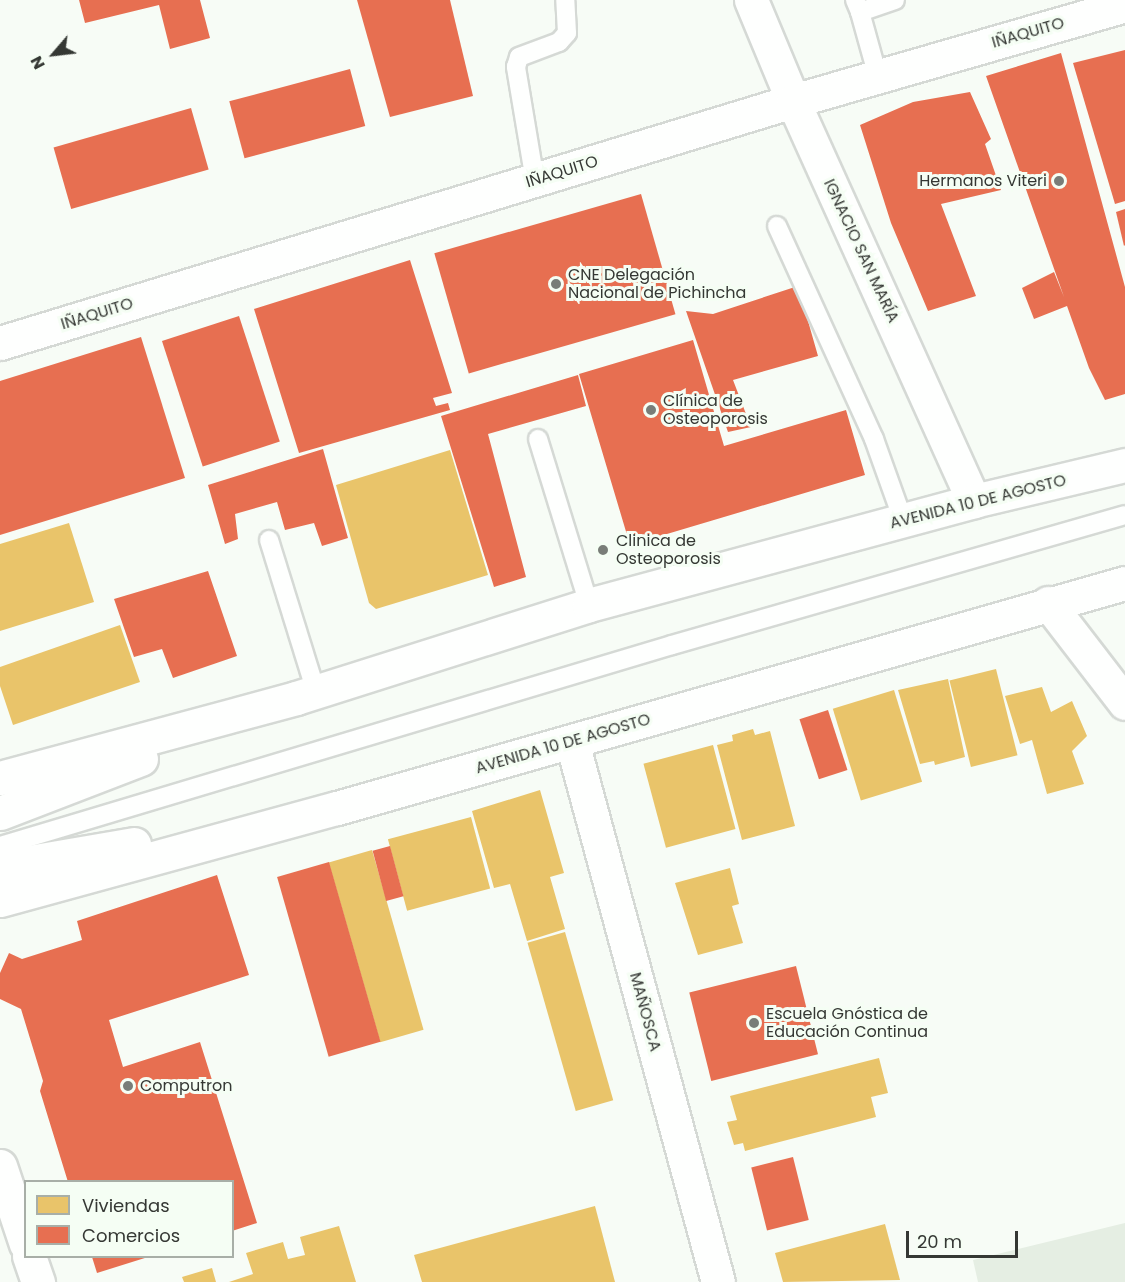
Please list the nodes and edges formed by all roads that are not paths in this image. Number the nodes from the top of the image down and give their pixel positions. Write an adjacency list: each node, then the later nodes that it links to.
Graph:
1 (565, 0): 8 (lane)
2 (751, 0): 7 (main road, IGNACIO SAN MARÍA)
3 (895, 0): 5 (lane)
4 (1125, 5): 6 (main road, IÑAQUITO)
5 (857, 6): 6 (lane)
6 (878, 77): 7 (main road, IÑAQUITO)
7 (793, 101): 8 (main road, IÑAQUITO); 13 (main road, IGNACIO SAN MARÍA)
8 (535, 181): 10 (main road, IÑAQUITO)
9 (777, 226): 15 (lane)
10 (0, 343)
11 (538, 439): 19 (lane)
12 (1125, 465): 13 (main road, AVENIDA 10 DE AGOSTO)
13 (974, 501): 15 (main road, AVENIDA 10 DE AGOSTO)
14 (1125, 515): 26 (lane)
15 (903, 520): 19 (main road, AVENIDA 10 DE AGOSTO)
16 (269, 540): 20 (lane)
17 (1125, 584): 18 (main road, AVENIDA 10 DE AGOSTO)
18 (1048, 603): 21 (main road); 22 (main road, AVENIDA 10 DE AGOSTO)
19 (589, 605): 20 (main road, AVENIDA 10 DE AGOSTO)
20 (306, 695): 23 (main road, AVENIDA 10 DE AGOSTO); 25 (main road)
21 (1125, 703)
22 (572, 742): 24 (main road, AVENIDA 10 DE AGOSTO); 33 (main road, MAÑOSCA)
23 (0, 778)
24 (337, 808): 27 (main road); 28 (main road, AVENIDA 10 DE AGOSTO)
25 (0, 813)
26 (0, 846)
27 (0, 867)
28 (0, 900)
29 (0, 1166): 30 (main road)
30 (24, 1238)
31 (29, 1258): 32 (main road)
32 (38, 1282)
33 (718, 1282)

